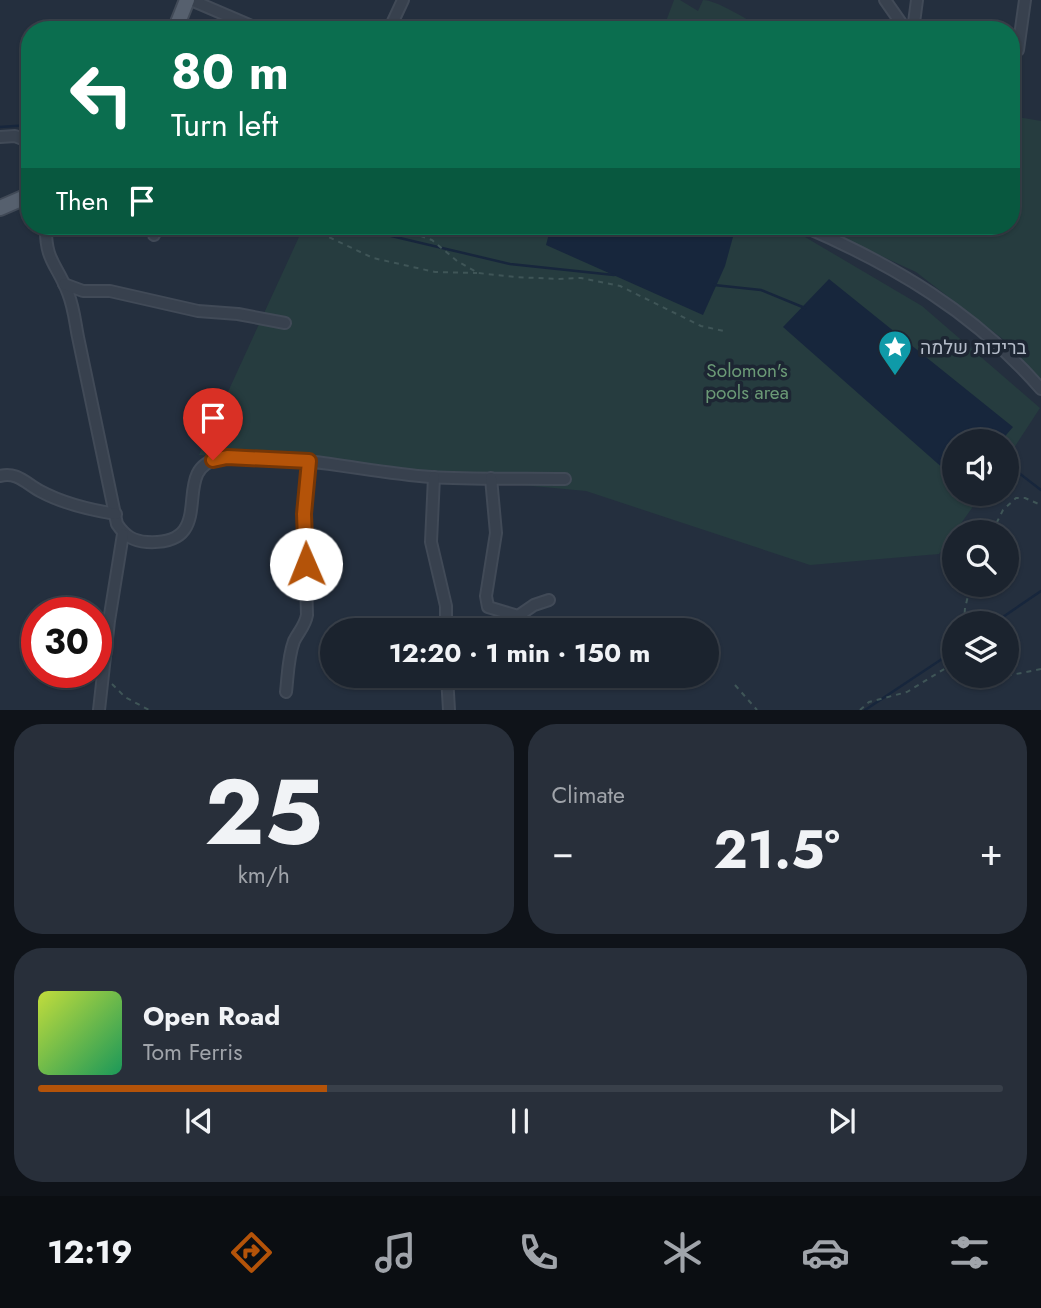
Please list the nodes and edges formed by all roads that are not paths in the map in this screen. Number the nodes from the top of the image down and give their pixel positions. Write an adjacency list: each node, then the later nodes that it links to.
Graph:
1 (189, 0): 6 (main road); 7 (street)
2 (403, 0): 8 (street)
3 (885, 0): 9 (street)
4 (917, 0): 10 (street)
5 (1025, 0): 11 (street)
6 (179, 21)
7 (239, 21)
8 (393, 21)
9 (900, 21)
10 (914, 21)
11 (1020, 36)
12 (0, 137): 13 (street)
13 (21, 138)
14 (21, 199): 15 (main road)
15 (0, 208)
16 (46, 235): 18 (street)
17 (824, 235): 20 (street)
18 (64, 284): 19 (street); 26 (street)
19 (285, 323)
20 (1041, 389)
21 (309, 461): 23 (street); 27 (street); 31 (street)
22 (0, 476): 26 (street)
23 (434, 477): 24 (street); 29 (street)
24 (491, 478): 25 (street); 28 (street)
25 (565, 479)
26 (116, 514): 27 (street)
27 (123, 534): 32 (street)
28 (549, 600)
29 (446, 618)
30 (448, 688): 33 (street)
31 (286, 692)
32 (99, 709)
33 (449, 709)

